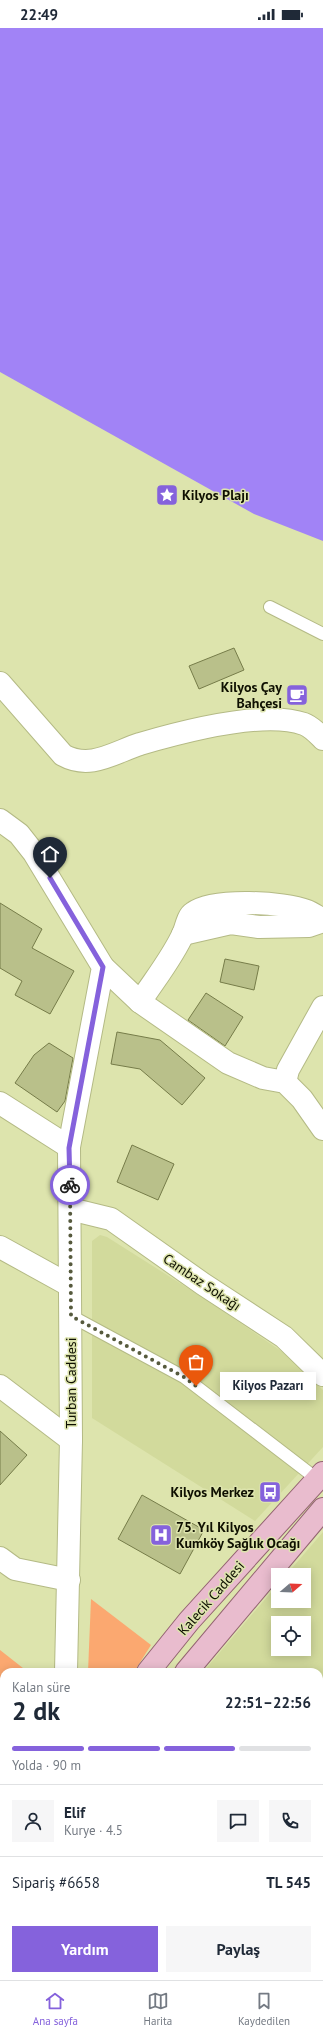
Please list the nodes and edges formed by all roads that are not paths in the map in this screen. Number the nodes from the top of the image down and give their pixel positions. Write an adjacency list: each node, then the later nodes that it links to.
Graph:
1 (270, 607): 2 (lane)
2 (323, 634)
3 (0, 683): 4 (street)
4 (323, 739)
5 (0, 820): 7 (street)
6 (323, 920): 8 (street)
7 (103, 967): 8 (street); 14 (street, Turban Caddesi)
8 (140, 1002): 10 (street)
9 (323, 1007): 10 (street)
10 (285, 1082): 12 (street)
11 (0, 1103): 14 (street)
12 (316, 1110): 13 (street)
13 (323, 1129)
14 (69, 1148): 15 (street, Turban Caddesi)
15 (70, 1209): 17 (street, Turban Caddesi); 19 (street, Cambaz Sokağı)
16 (0, 1247): 17 (street)
17 (69, 1285): 18 (street, Turban Caddesi)
18 (71, 1316): 21 (street, Turban Caddesi); 22 (lane)
19 (323, 1375)
20 (0, 1386): 21 (street)
21 (71, 1440): 25 (street, Turban Caddesi)
22 (321, 1478): 27 (main road, Kalecik Caddesi)
23 (323, 1509): 28 (main road, Kalecik Caddesi)
24 (0, 1558): 25 (street)
25 (69, 1580): 26 (street, Turban Caddesi)
26 (66, 1668)
27 (151, 1668)
28 (189, 1668)

